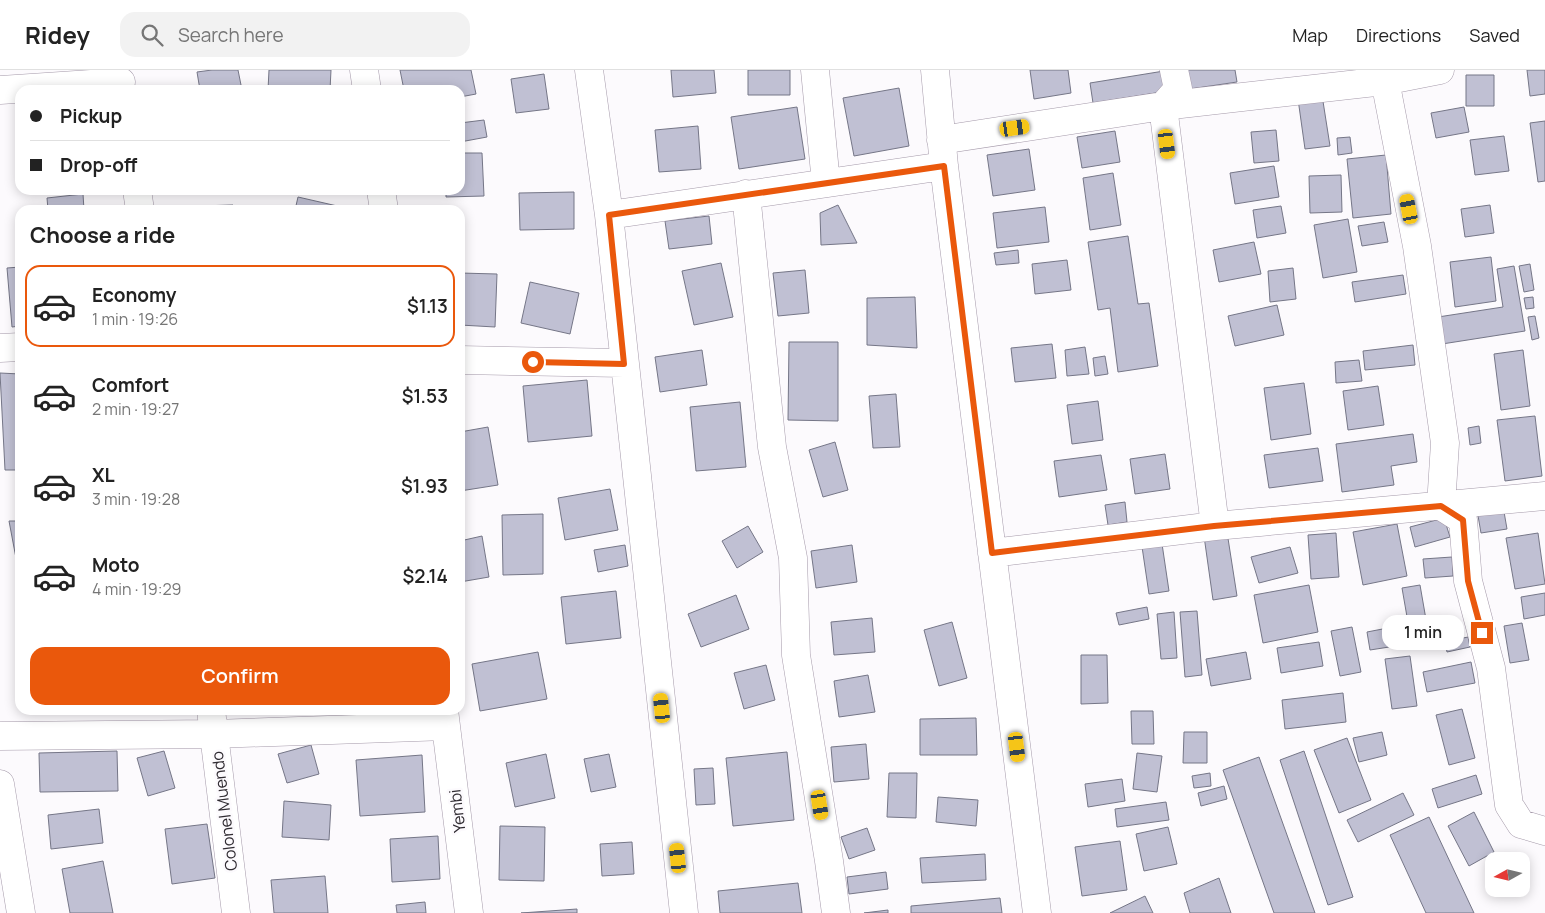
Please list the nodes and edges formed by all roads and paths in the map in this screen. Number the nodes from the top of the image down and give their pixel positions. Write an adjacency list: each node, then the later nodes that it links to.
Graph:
1 (364, 70): 10 (street)
2 (589, 70): 18 (street)
3 (815, 70): 16 (street)
4 (935, 70): 14 (street)
5 (1174, 70): 13 (street)
6 (1440, 70): 7 (street)
7 (1383, 75): 13 (street); 24 (street)
8 (121, 81): 9 (street)
9 (67, 85)
10 (366, 85)
11 (15, 89): 12 (street)
12 (0, 90)
13 (1163, 106): 14 (street); 25 (street)
14 (941, 140): 15 (street)
15 (944, 166): 16 (street); 26 (street)
16 (826, 183): 17 (street)
17 (746, 194): 18 (street); 36 (street)
18 (609, 215): 22 (street)
19 (15, 347): 20 (street)
20 (0, 348)
21 (465, 360): 22 (street)
22 (624, 364): 35 (street)
23 (1545, 496): 24 (street)
24 (1441, 506): 25 (street); 31 (street)
25 (1214, 526): 26 (street)
26 (992, 553): 37 (street)
27 (445, 718): 28 (street); 34 (street, Yembi)
28 (213, 722): 29 (street); 33 (street, Colonel Muendo)
29 (0, 736)
30 (0, 784): 32 (street)
31 (1545, 831)
32 (21, 913)
33 (236, 913)
34 (469, 913)
35 (684, 913)
36 (836, 913)
37 (1037, 913)

